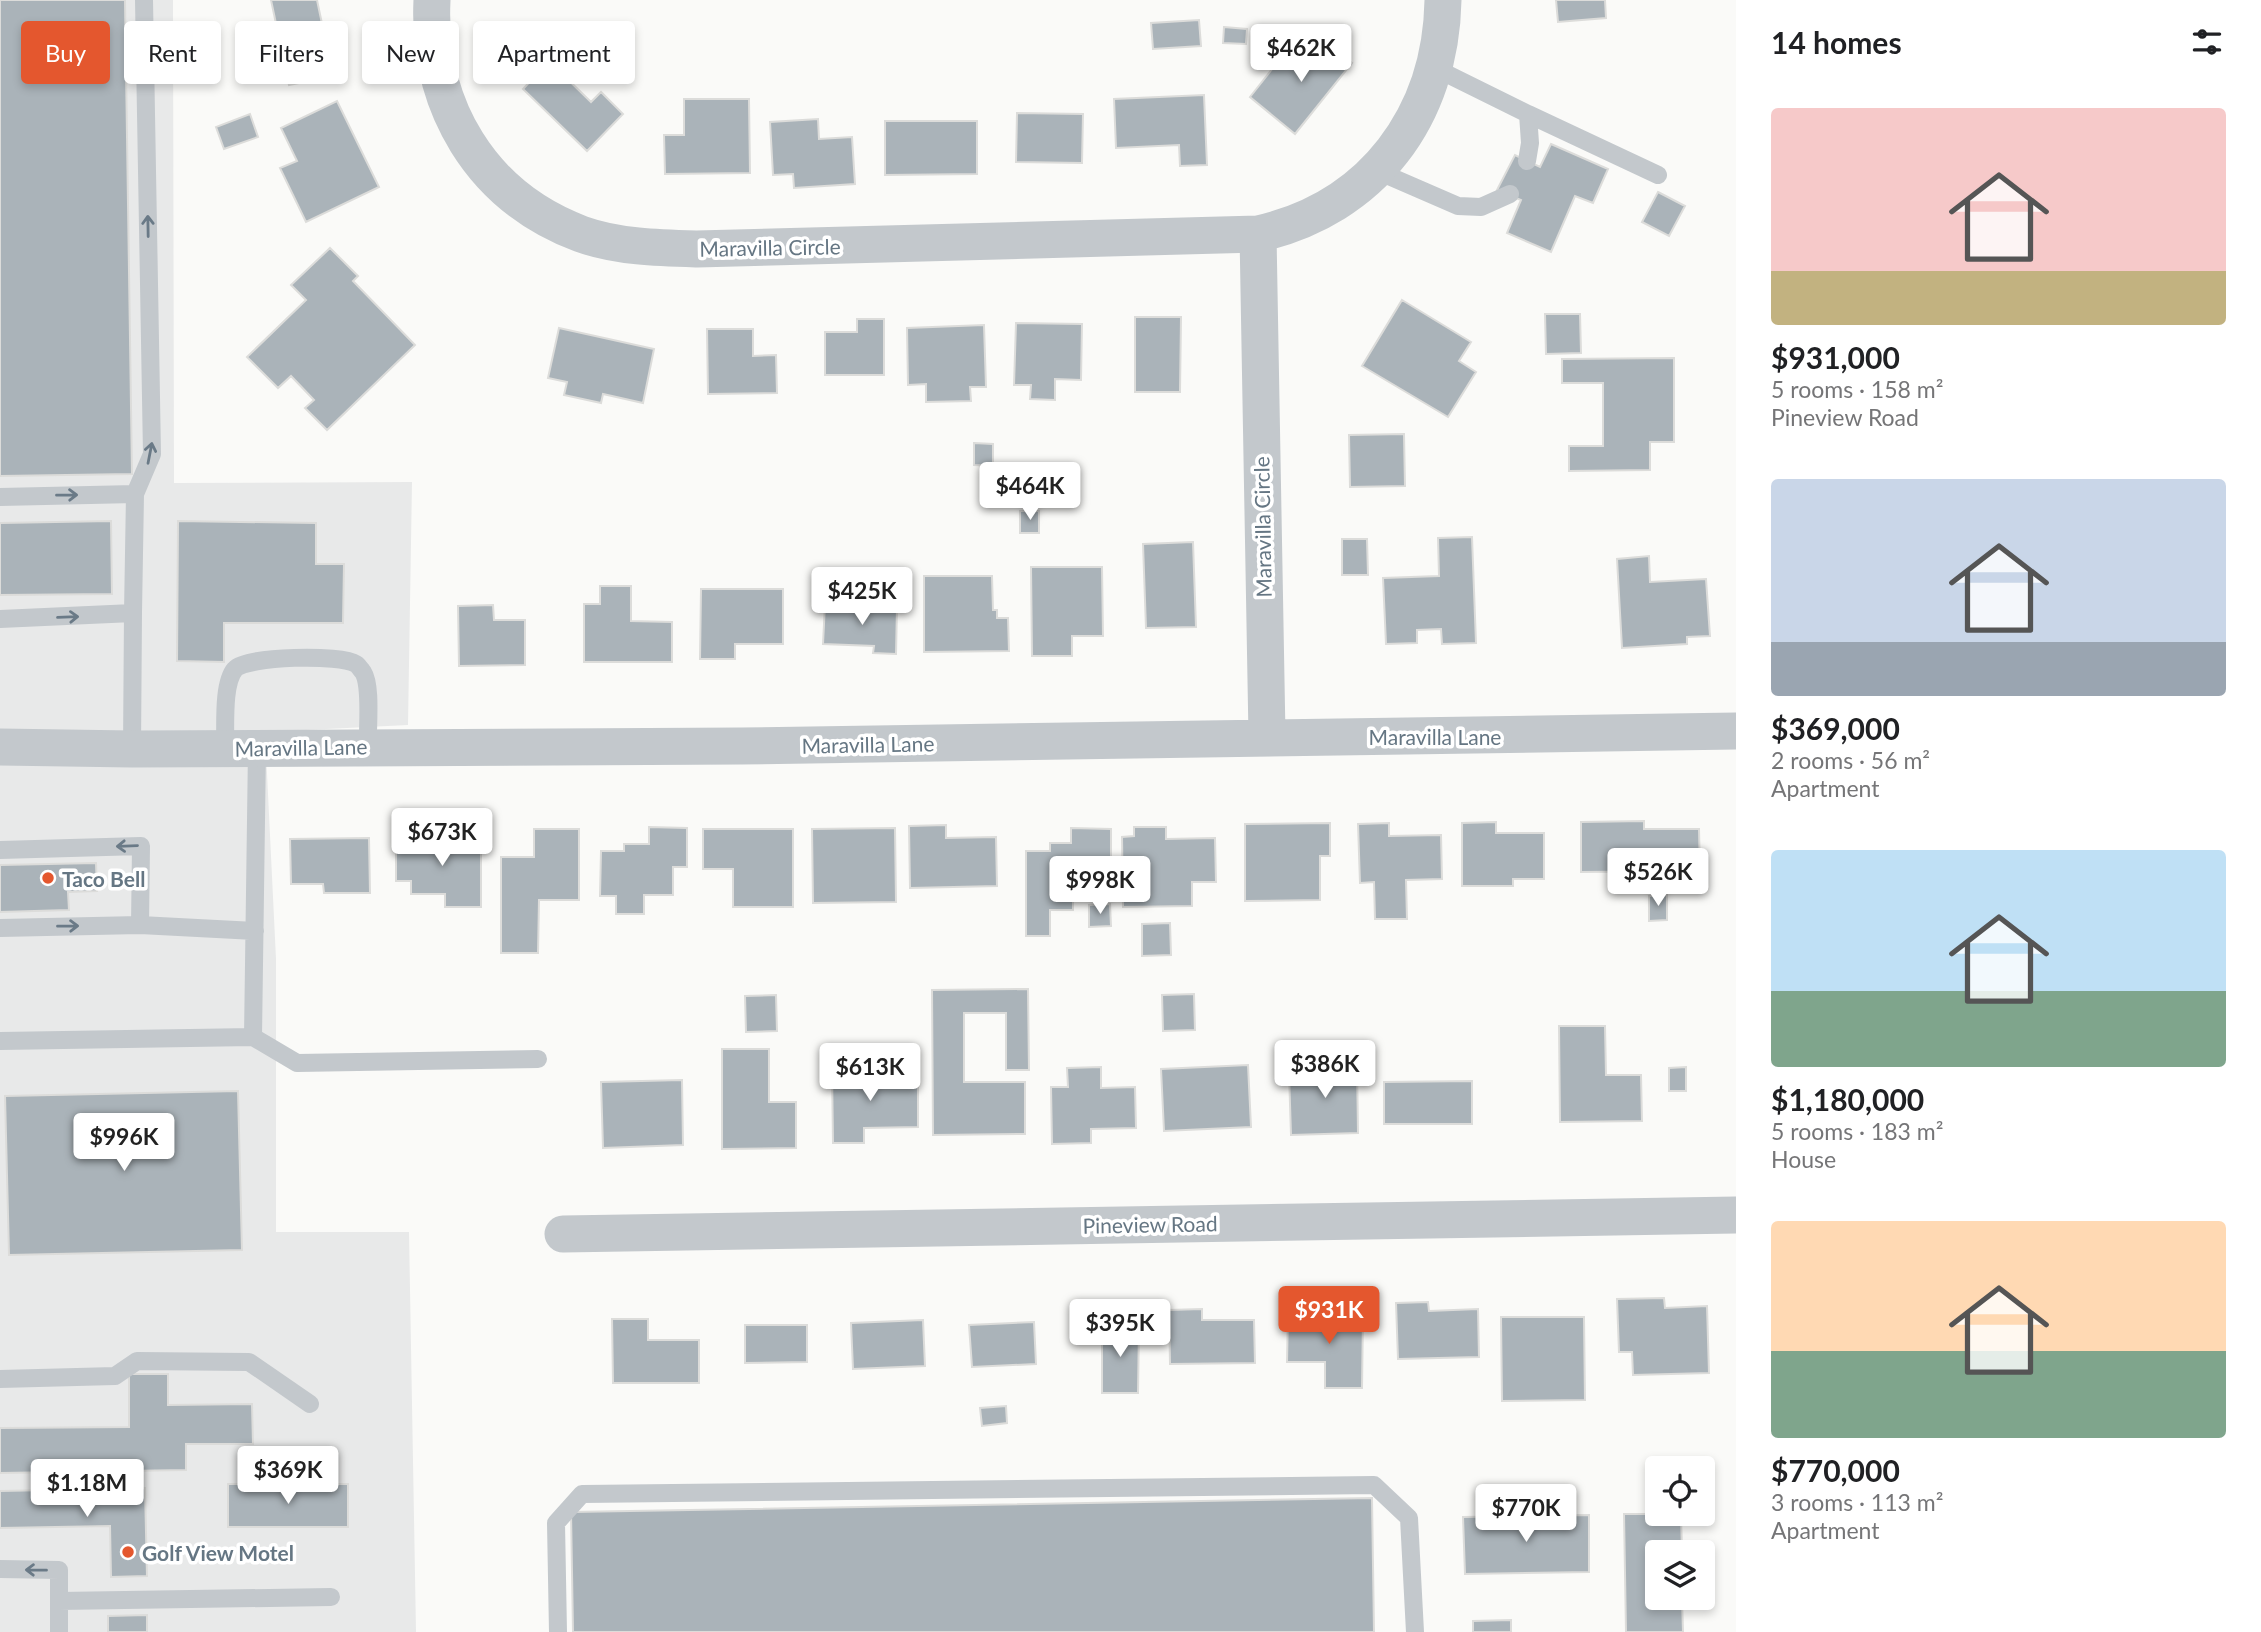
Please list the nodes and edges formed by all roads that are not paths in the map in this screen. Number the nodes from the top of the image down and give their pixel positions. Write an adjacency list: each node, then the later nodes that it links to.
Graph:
1 (144, 0): 11 (lane, one-way to 1)
2 (432, 0): 10 (street, Maravilla Circle)
3 (1443, 0): 4 (street, Maravilla Circle)
4 (1434, 68): 5 (lane); 7 (street, Maravilla Circle)
5 (1528, 114): 6 (lane); 8 (lane)
6 (1527, 160)
7 (1376, 170): 9 (lane); 10 (street, Maravilla Circle)
8 (1658, 174)
9 (1510, 194)
10 (1258, 234): 16 (street, Maravilla Circle)
11 (135, 494): 12 (lane, one-way to 11); 13 (lane)
12 (0, 497)
13 (133, 612): 14 (lane, one-way to 13); 20 (lane)
14 (0, 619)
15 (1736, 731): 16 (street, Maravilla Lane)
16 (1267, 736): 18 (street, Maravilla Lane)
17 (0, 747): 20 (street, Maravilla Lane)
18 (368, 747): 19 (street, Maravilla Lane); 19 (lane)
19 (241, 748): 20 (street, Maravilla Lane); 24 (lane)
20 (132, 749)
21 (0, 850): 22 (lane, one-way to 21)
22 (140, 925): 23 (lane, one-way to 22); 24 (lane)
23 (0, 928)
24 (255, 932): 25 (lane)
25 (253, 1037): 26 (lane); 27 (lane)
26 (0, 1041)
27 (538, 1059)
28 (1736, 1216): 29 (street, Pineview Road)
29 (563, 1234)
30 (0, 1379): 31 (lane)
31 (310, 1404)
32 (0, 1569): 34 (lane, one-way to 32)
33 (331, 1597): 34 (lane)
34 (59, 1601): 35 (lane)
35 (59, 1632)
36 (558, 1632): 37 (lane)
37 (1415, 1632)

